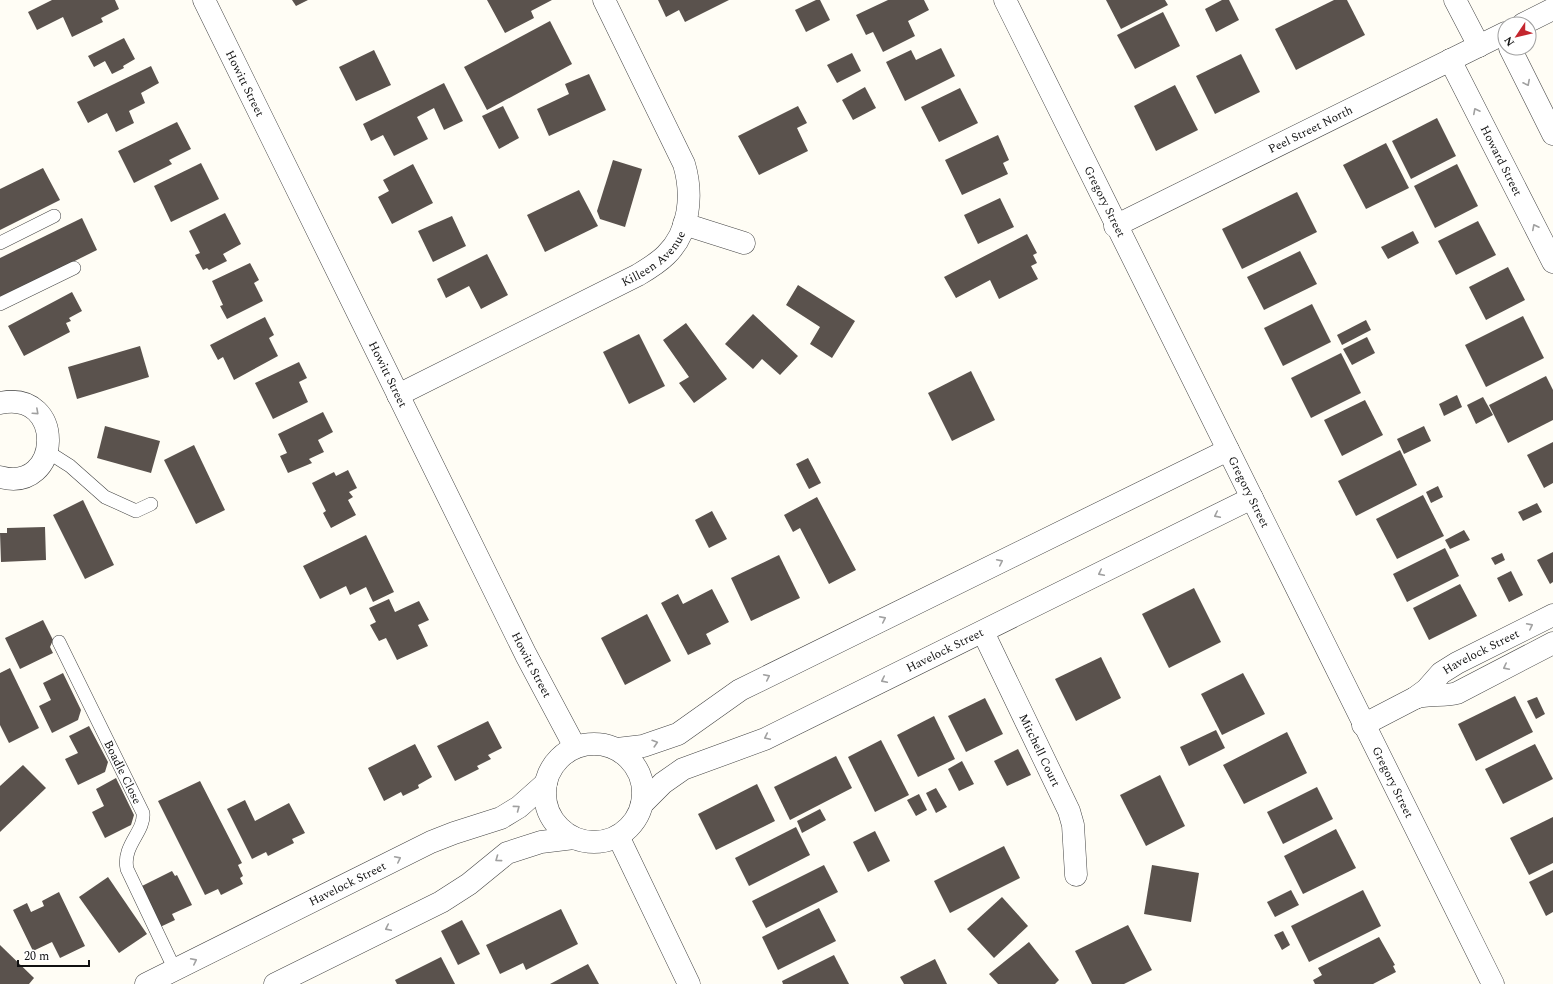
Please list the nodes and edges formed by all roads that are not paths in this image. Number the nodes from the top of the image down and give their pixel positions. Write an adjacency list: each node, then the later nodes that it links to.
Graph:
1 (204, 0): 20 (street, Howitt Street)
2 (604, 0): 13 (street, Killeen Avenue)
3 (1005, 0): 14 (street, Gregory Street)
4 (1455, 0): 8 (street)
5 (1553, 8): 6 (street)
6 (1537, 16)
7 (1497, 41): 8 (street, Peel Street North)
8 (1479, 46): 10 (street, Peel Street North)
9 (1515, 56): 11 (street, one-way to 11)
10 (1450, 60): 14 (street, Peel Street North); 17 (street, Howard Street, one-way to 10)
11 (1553, 134)
12 (54, 216): 15 (lane)
13 (684, 224): 16 (street); 20 (street, Killeen Avenue)
14 (1116, 226): 22 (street, Gregory Street)
15 (0, 243)
16 (744, 243)
17 (1553, 262)
18 (74, 268): 19 (lane)
19 (0, 304)
20 (398, 396): 33 (street, Howitt Street)
21 (0, 403): 23 (street, one-way to 23)
22 (1228, 450): 25 (street, Gregory Street); 34 (street, one-way to 22)
23 (48, 452): 24 (street); 26 (lane)
24 (0, 477)
25 (1252, 498): 28 (street, Havelock Street, one-way to 28); 32 (street, Gregory Street)
26 (151, 504)
27 (1553, 615): 31 (street, Havelock Street, one-way to 27)
28 (983, 632): 36 (street, Havelock Street, one-way to 36); 39 (street, Mitchell Court)
29 (59, 642): 40 (lane, Boadle Close)
30 (1553, 643): 31 (street, Havelock Street, one-way to 31)
31 (1415, 698): 32 (street, Havelock Street)
32 (1364, 725): 44 (street, Gregory Street)
33 (575, 747): 34 (street); 35 (street)
34 (617, 749): 36 (street)
35 (546, 783): 38 (street); 40 (street, Havelock Street, one-way to 35)
36 (642, 804): 37 (street)
37 (618, 836): 38 (street); 43 (street)
38 (574, 838): 42 (street, one-way to 42)
39 (1076, 875)
40 (174, 970): 41 (street, Havelock Street)
41 (146, 984)
42 (275, 984)
43 (689, 984)
44 (1493, 984)

